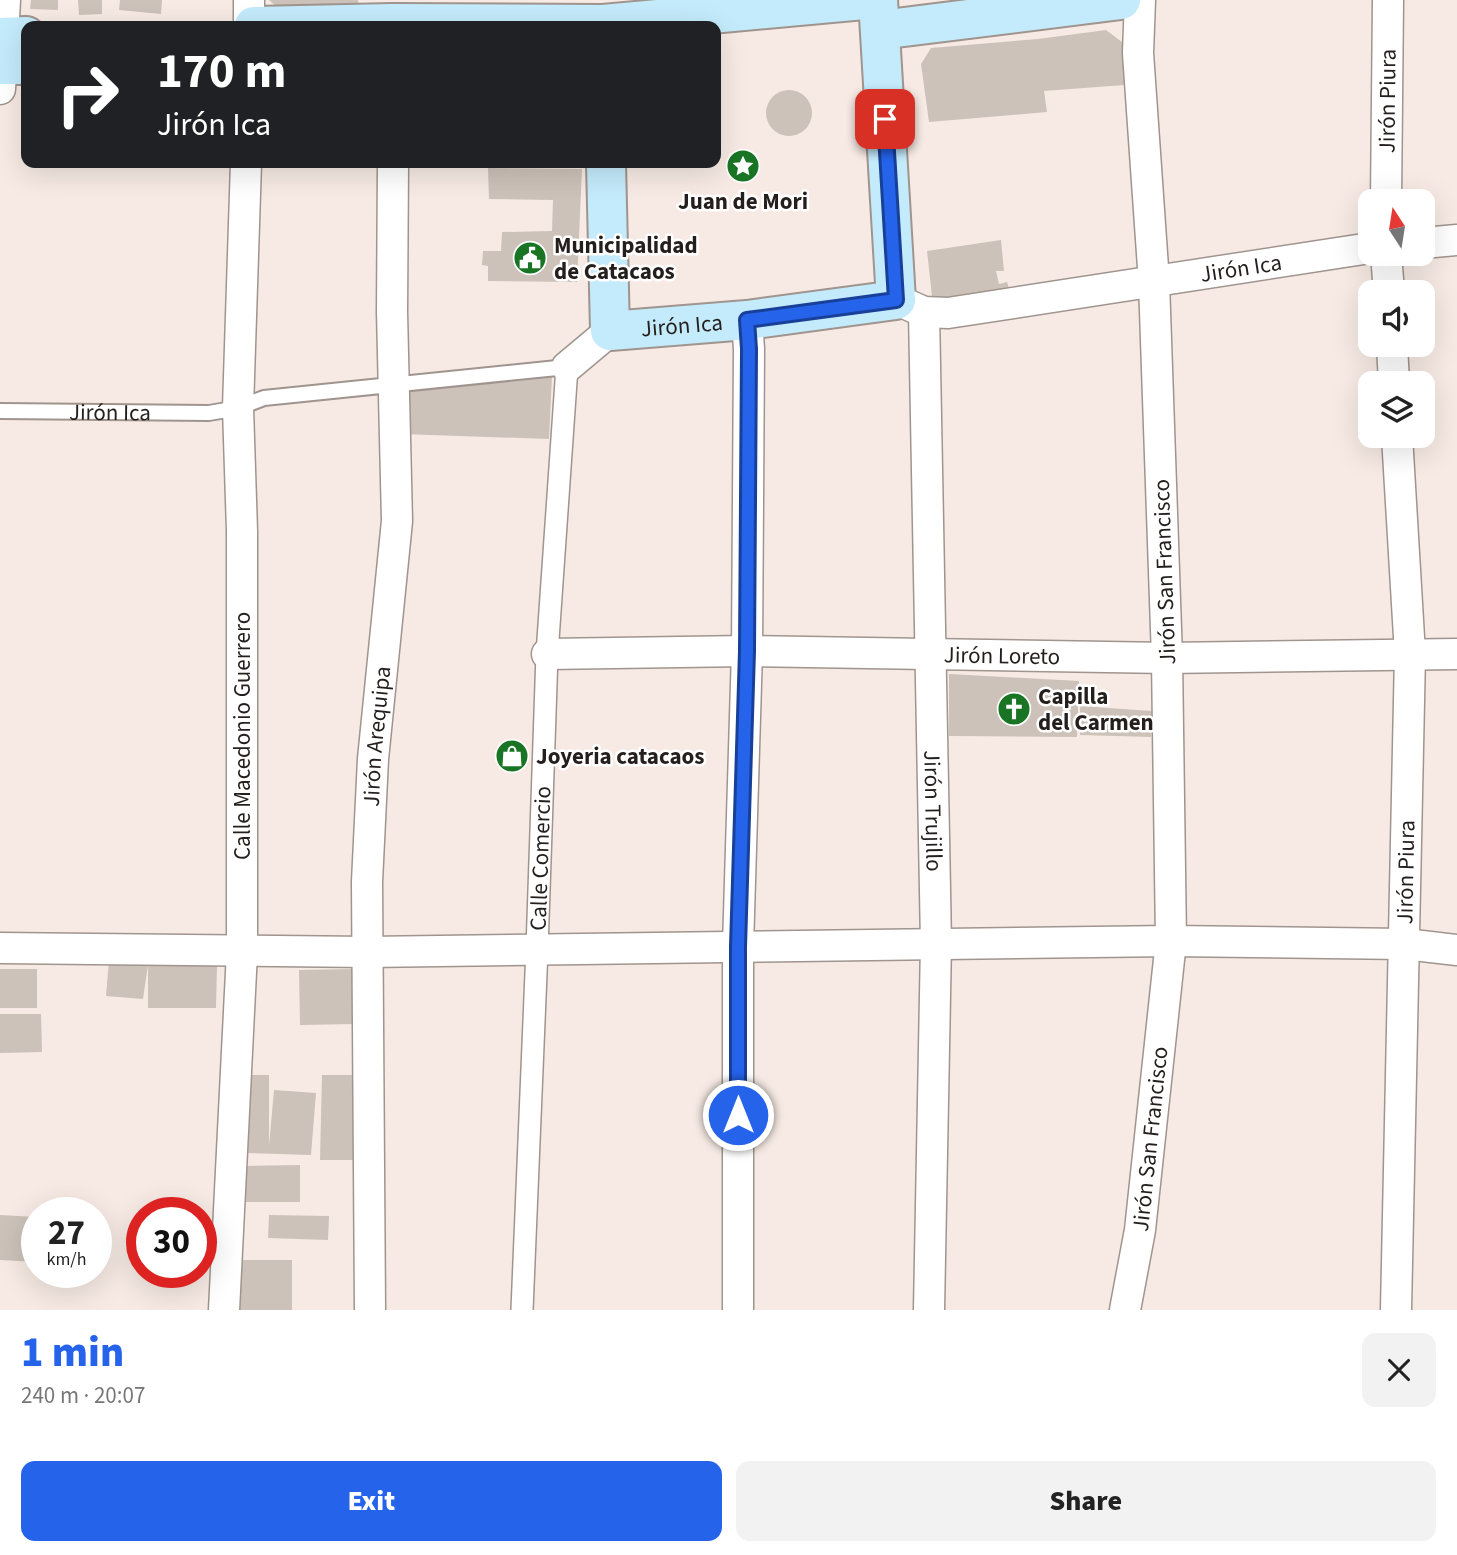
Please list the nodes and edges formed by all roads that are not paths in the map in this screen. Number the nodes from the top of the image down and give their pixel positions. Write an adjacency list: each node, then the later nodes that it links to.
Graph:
1 (249, 0): 7 (street)
2 (1121, 0): 5 (main road)
3 (1140, 0): 18 (street, Jirón San Francisco)
4 (1388, 0): 14 (street, Jirón Piura)
5 (874, 10): 10 (main road); 19 (main road, Jirón Trujillo)
6 (392, 17): 8 (main road); 9 (main road)
7 (248, 21)
8 (331, 21)
9 (498, 21)
10 (675, 21)
11 (246, 168): 24 (street, Calle Macedonio Guerrero)
12 (393, 168): 23 (street, Jirón Arequipa)
13 (606, 168): 21 (main road)
14 (1386, 189)
15 (1457, 240): 16 (street)
16 (1435, 242)
17 (1358, 250): 18 (street, Jirón Ica)
18 (1154, 282): 19 (street, Jirón Ica); 32 (street, Jirón San Francisco)
19 (910, 306): 20 (main road, Jirón Ica); 28 (street, Jirón Trujillo)
20 (747, 320): 21 (main road, Jirón Ica); 27 (street)
21 (610, 331): 22 (street, Jirón Ica)
22 (567, 367): 23 (lane, Jirón Ica); 29 (street, Calle Comercio)
23 (395, 384): 24 (lane, Jirón Ica); 41 (street, Jirón Arequipa)
24 (238, 408): 25 (lane, Jirón Ica); 40 (street, Calle Macedonio Guerrero)
25 (0, 411)
26 (1398, 448): 30 (street, Jirón Piura)
27 (747, 651): 28 (street, Jirón Loreto); 29 (street, Jirón Loreto); 36 (street)
28 (932, 653): 32 (street, Jirón Loreto); 34 (street, Jirón Trujillo)
29 (547, 654): 38 (street, Calle Comercio)
30 (1410, 654): 31 (street, Jirón Loreto); 32 (street, Jirón Loreto); 35 (street, Jirón Piura)
31 (1457, 654)
32 (1167, 658): 33 (street, Jirón San Francisco)
33 (1171, 941): 34 (street); 35 (street); 47 (street, Jirón San Francisco)
34 (936, 943): 36 (street); 46 (street, Jirón Trujillo)
35 (1405, 944): 39 (street); 48 (street, Jirón Piura)
36 (738, 947): 38 (street); 45 (street)
37 (0, 948): 40 (street)
38 (537, 950): 41 (street); 44 (street, Calle Comercio)
39 (1457, 950)
40 (242, 952): 41 (street); 42 (street, Calle Macedonio Guerrero)
41 (368, 952): 43 (street, Jirón Arequipa)
42 (224, 1310)
43 (370, 1310)
44 (522, 1310)
45 (738, 1310)
46 (929, 1310)
47 (1125, 1310)
48 (1396, 1310)

